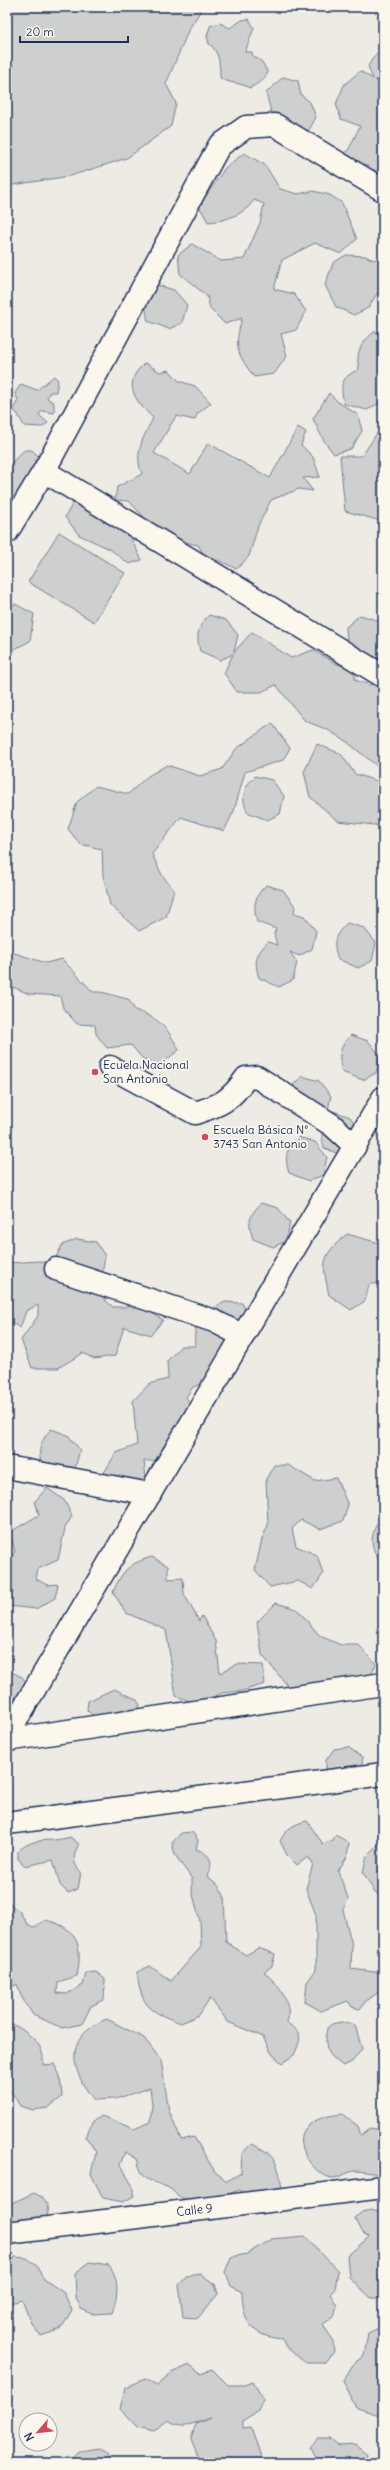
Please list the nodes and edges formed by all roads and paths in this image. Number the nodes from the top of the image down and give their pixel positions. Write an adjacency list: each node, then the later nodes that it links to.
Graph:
1 (383, 190): 2 (street)
2 (44, 471): 3 (street); 4 (street)
3 (7, 532)
4 (383, 676)
5 (110, 1067): 7 (street)
6 (383, 1098): 7 (street)
7 (355, 1146): 9 (street)
8 (56, 1269): 9 (street)
9 (243, 1336): 11 (street)
10 (7, 1467): 11 (street)
11 (150, 1494): 13 (street)
12 (383, 1684): 14 (street)
13 (7, 1736)
14 (7, 1740)
15 (383, 1774): 16 (street)
16 (7, 1823)
17 (383, 2187): 18 (street, Calle 9)
18 (7, 2233)

